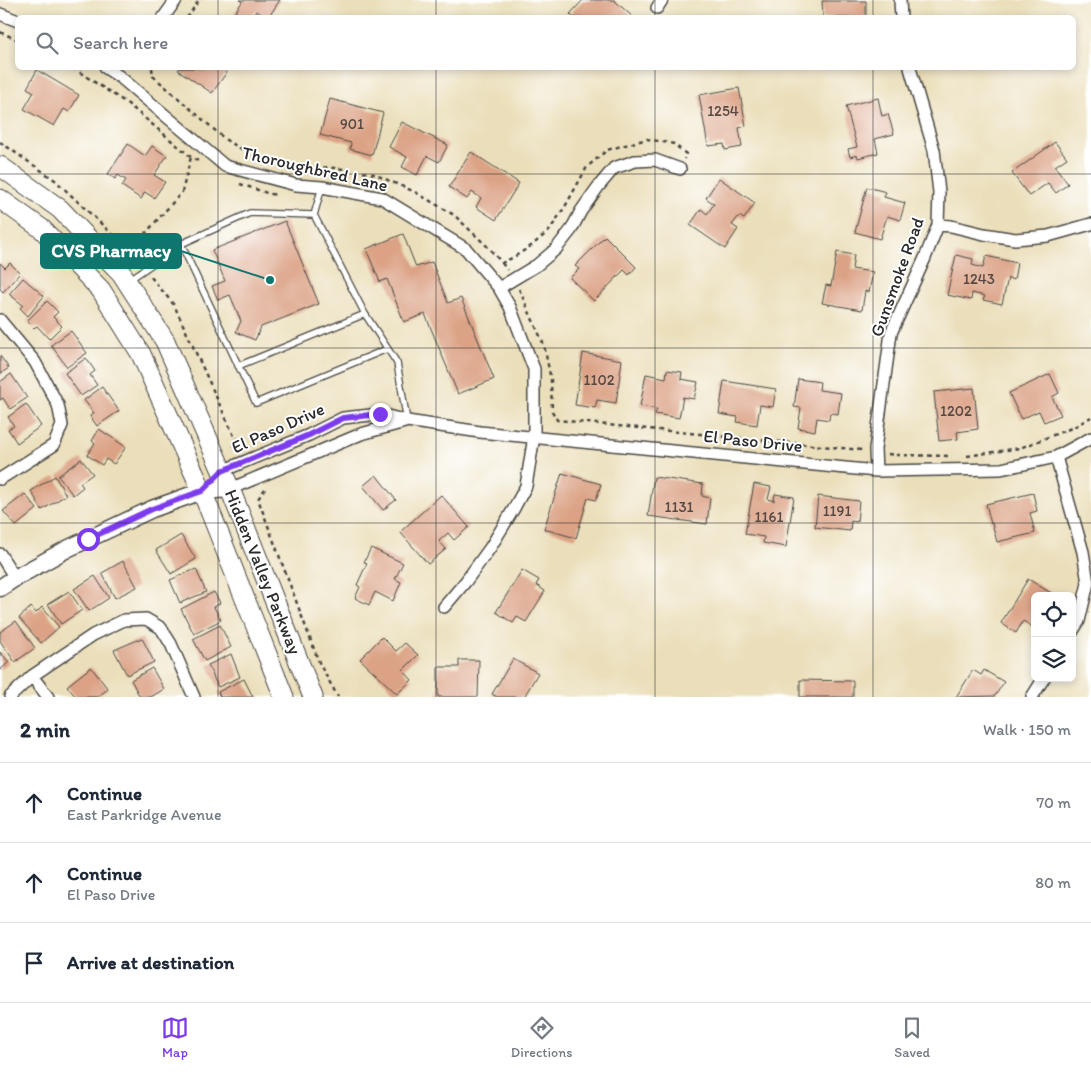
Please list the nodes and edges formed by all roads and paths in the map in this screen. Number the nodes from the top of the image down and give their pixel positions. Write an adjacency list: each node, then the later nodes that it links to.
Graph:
1 (176, 0): 5 (street)
2 (199, 0): 6 (path)
3 (900, 0): 7 (street)
4 (0, 14): 8 (street)
5 (165, 15)
6 (189, 15)
7 (901, 15)
8 (15, 20)
9 (0, 32): 10 (path)
10 (15, 39)
11 (76, 70): 24 (path)
12 (152, 70): 25 (path)
13 (911, 70): 22 (street, Gunsmoke Road)
14 (123, 72): 18 (street, Thoroughbred Lane)
15 (0, 142): 24 (path)
16 (0, 166): 28 (main road, Hidden Valley Parkway)
17 (680, 169): 25 (path); 27 (street)
18 (322, 187): 20 (lane); 29 (street, Thoroughbred Lane)
19 (0, 199): 50 (main road, Hidden Valley Parkway)
20 (314, 215): 23 (lane); 30 (lane)
21 (1091, 224): 22 (street)
22 (938, 225): 41 (street, Gunsmoke Road)
23 (180, 244): 26 (lane); 33 (lane)
24 (130, 251): 26 (path)
25 (502, 263): 27 (path)
26 (145, 269): 28 (lane); 37 (path)
27 (513, 280): 29 (street); 41 (path)
28 (127, 281): 45 (main road, Hidden Valley Parkway)
29 (499, 288): 36 (street, Thoroughbred Lane)
30 (365, 314): 32 (lane); 33 (lane)
31 (0, 320): 47 (street)
32 (387, 349): 33 (lane); 35 (lane)
33 (238, 366)
34 (1091, 417): 43 (path)
35 (407, 421): 36 (street, El Paso Drive); 45 (street, El Paso Drive); 49 (street, El Paso Drive)
36 (534, 436): 46 (street, El Paso Drive); 56 (street, Thoroughbred Lane)
37 (235, 438): 39 (path); 40 (path)
38 (1091, 438): 44 (street, El Paso Drive)
39 (246, 443)
40 (234, 446)
41 (876, 452): 42 (path); 46 (street, Gunsmoke Road)
42 (956, 456)
43 (966, 456)
44 (1056, 458): 46 (street, El Paso Drive); 57 (street)
45 (222, 471): 49 (main road, Hidden Valley Parkway); 50 (main road)
46 (876, 471)
47 (0, 479)
48 (266, 488): 52 (path)
49 (230, 489): 50 (main road); 64 (main road, Hidden Valley Parkway)
50 (202, 491): 54 (main road); 63 (main road, Hidden Valley Parkway)
51 (253, 496): 52 (path)
52 (258, 499): 65 (path)
53 (0, 554): 54 (street)
54 (15, 578): 55 (main road)
55 (0, 588)
56 (444, 607)
57 (1076, 626)
58 (32, 676): 60 (street); 61 (street); 62 (street)
59 (1041, 682): 66 (street)
60 (10, 697)
61 (48, 697)
62 (194, 697)
63 (284, 697)
64 (313, 697)
65 (338, 697)
66 (1032, 697)

